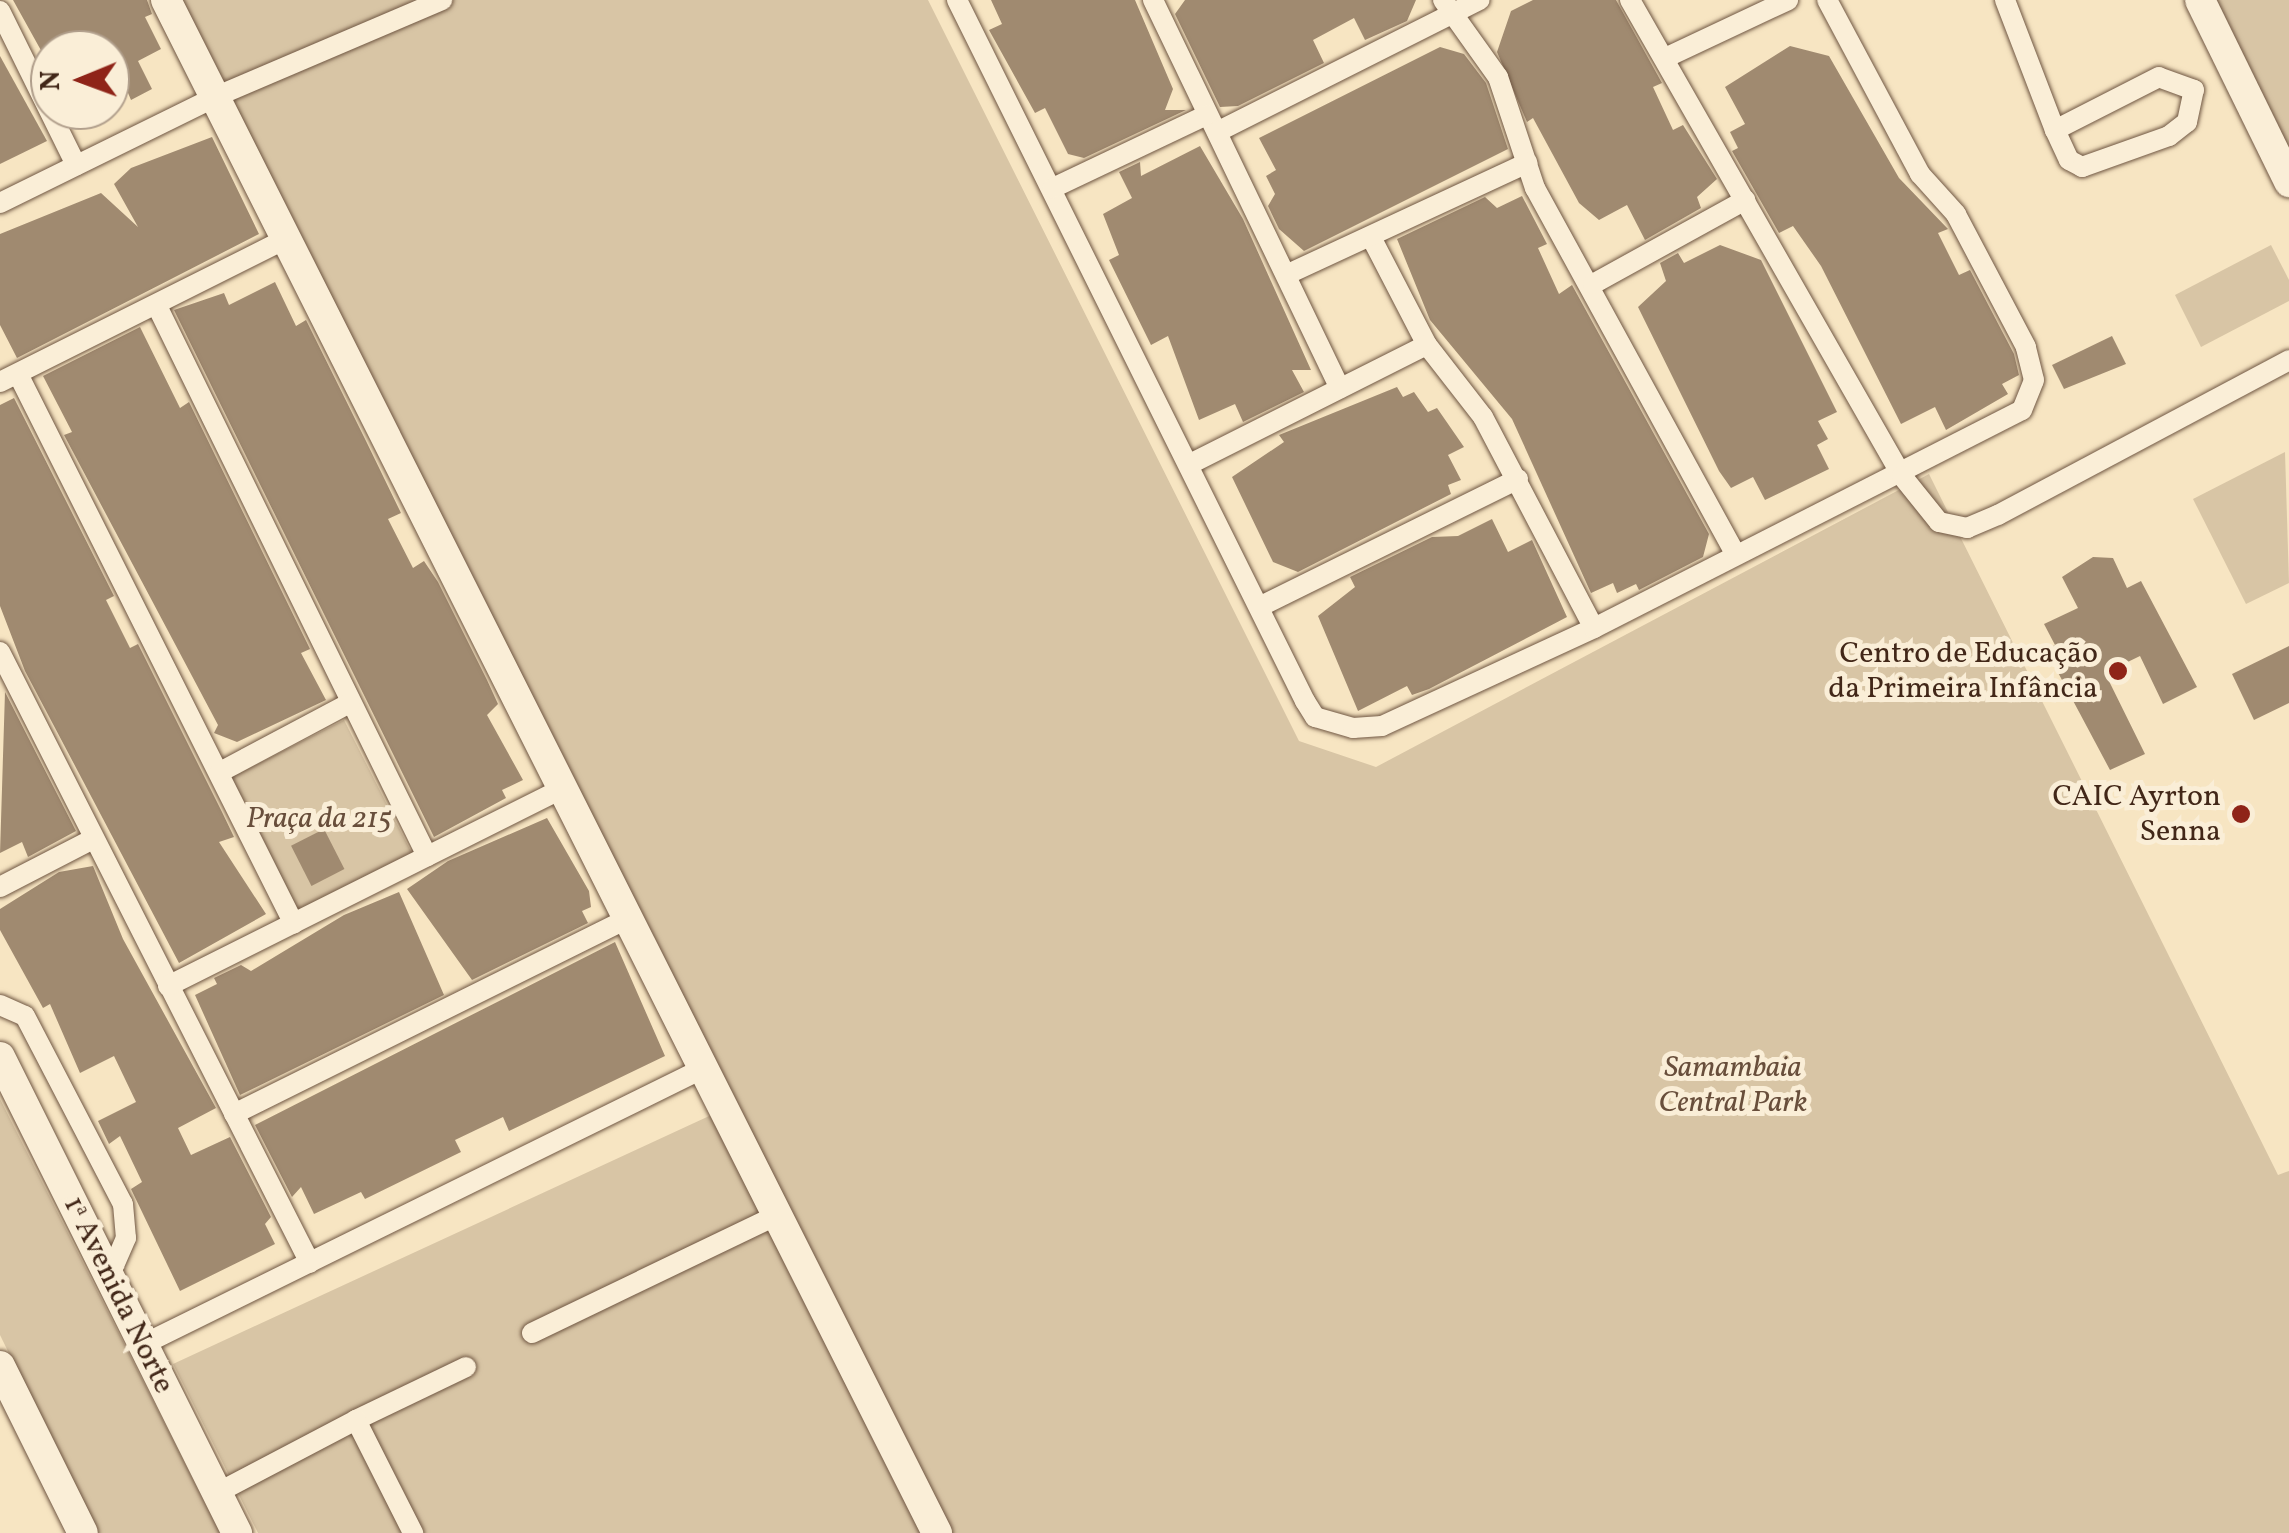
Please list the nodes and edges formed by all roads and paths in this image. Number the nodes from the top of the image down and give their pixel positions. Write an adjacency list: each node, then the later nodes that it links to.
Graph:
1 (166, 0): 14 (street)
2 (442, 0): 14 (street)
3 (957, 0): 20 (street)
4 (1153, 0): 15 (street)
5 (1480, 0): 11 (street)
6 (1630, 0): 13 (street)
7 (1788, 0): 13 (street)
8 (1827, 0): 33 (street)
9 (2005, 0): 16 (street)
10 (2200, 0): 19 (street)
11 (1449, 6): 15 (street); 17 (street)
12 (0, 11): 18 (street)
13 (1664, 58): 21 (street)
14 (215, 97): 18 (street); 23 (street)
15 (1212, 124): 20 (street); 25 (street)
16 (2054, 130): 16 (street)
17 (1527, 163): 24 (street); 26 (street)
18 (76, 165): 22 (street)
19 (2289, 182)
20 (1052, 188): 32 (street)
21 (1745, 200): 26 (street); 33 (street)
22 (0, 203)
23 (287, 238): 27 (street); 41 (street)
24 (1372, 239): 25 (street); 28 (street)
25 (1288, 274): 31 (street)
26 (1593, 284): 35 (street)
27 (157, 306): 30 (street); 39 (street)
28 (1426, 346): 31 (street); 34 (street)
29 (2289, 360): 33 (street)
30 (9, 378): 40 (street)
31 (1340, 388): 32 (street)
32 (1190, 464): 36 (street)
33 (1902, 476): 35 (street)
34 (1518, 480): 36 (street); 37 (street)
35 (1734, 553): 37 (street)
36 (1259, 606): 37 (street)
37 (1594, 628)
38 (0, 652): 42 (street)
39 (350, 703): 40 (street); 43 (street)
40 (220, 772): 46 (street)
41 (562, 788): 43 (street); 45 (street)
42 (92, 839): 44 (street); 47 (street)
43 (427, 856): 46 (street)
44 (0, 887)
45 (625, 920): 50 (street); 51 (street)
46 (294, 924): 47 (street)
47 (168, 986): 51 (street)
48 (0, 1005): 54 (street)
49 (0, 1057): 54 (street, 1ᵃ Avenida Norte)
50 (704, 1068): 52 (street); 53 (street)
51 (234, 1114): 53 (street)
52 (776, 1216): 55 (street); 64 (street)
53 (310, 1263): 56 (street)
54 (109, 1277): 56 (street, 1ᵃ Avenida Norte)
55 (532, 1334)
56 (142, 1344): 60 (street, 1ᵃ Avenida Norte)
57 (0, 1366): 61 (street)
58 (466, 1367): 59 (street)
59 (356, 1420): 60 (street); 63 (street)
60 (217, 1493): 62 (street, 1ᵃ Avenida Norte)
61 (84, 1533)
62 (237, 1533)
63 (413, 1533)
64 (938, 1533)

